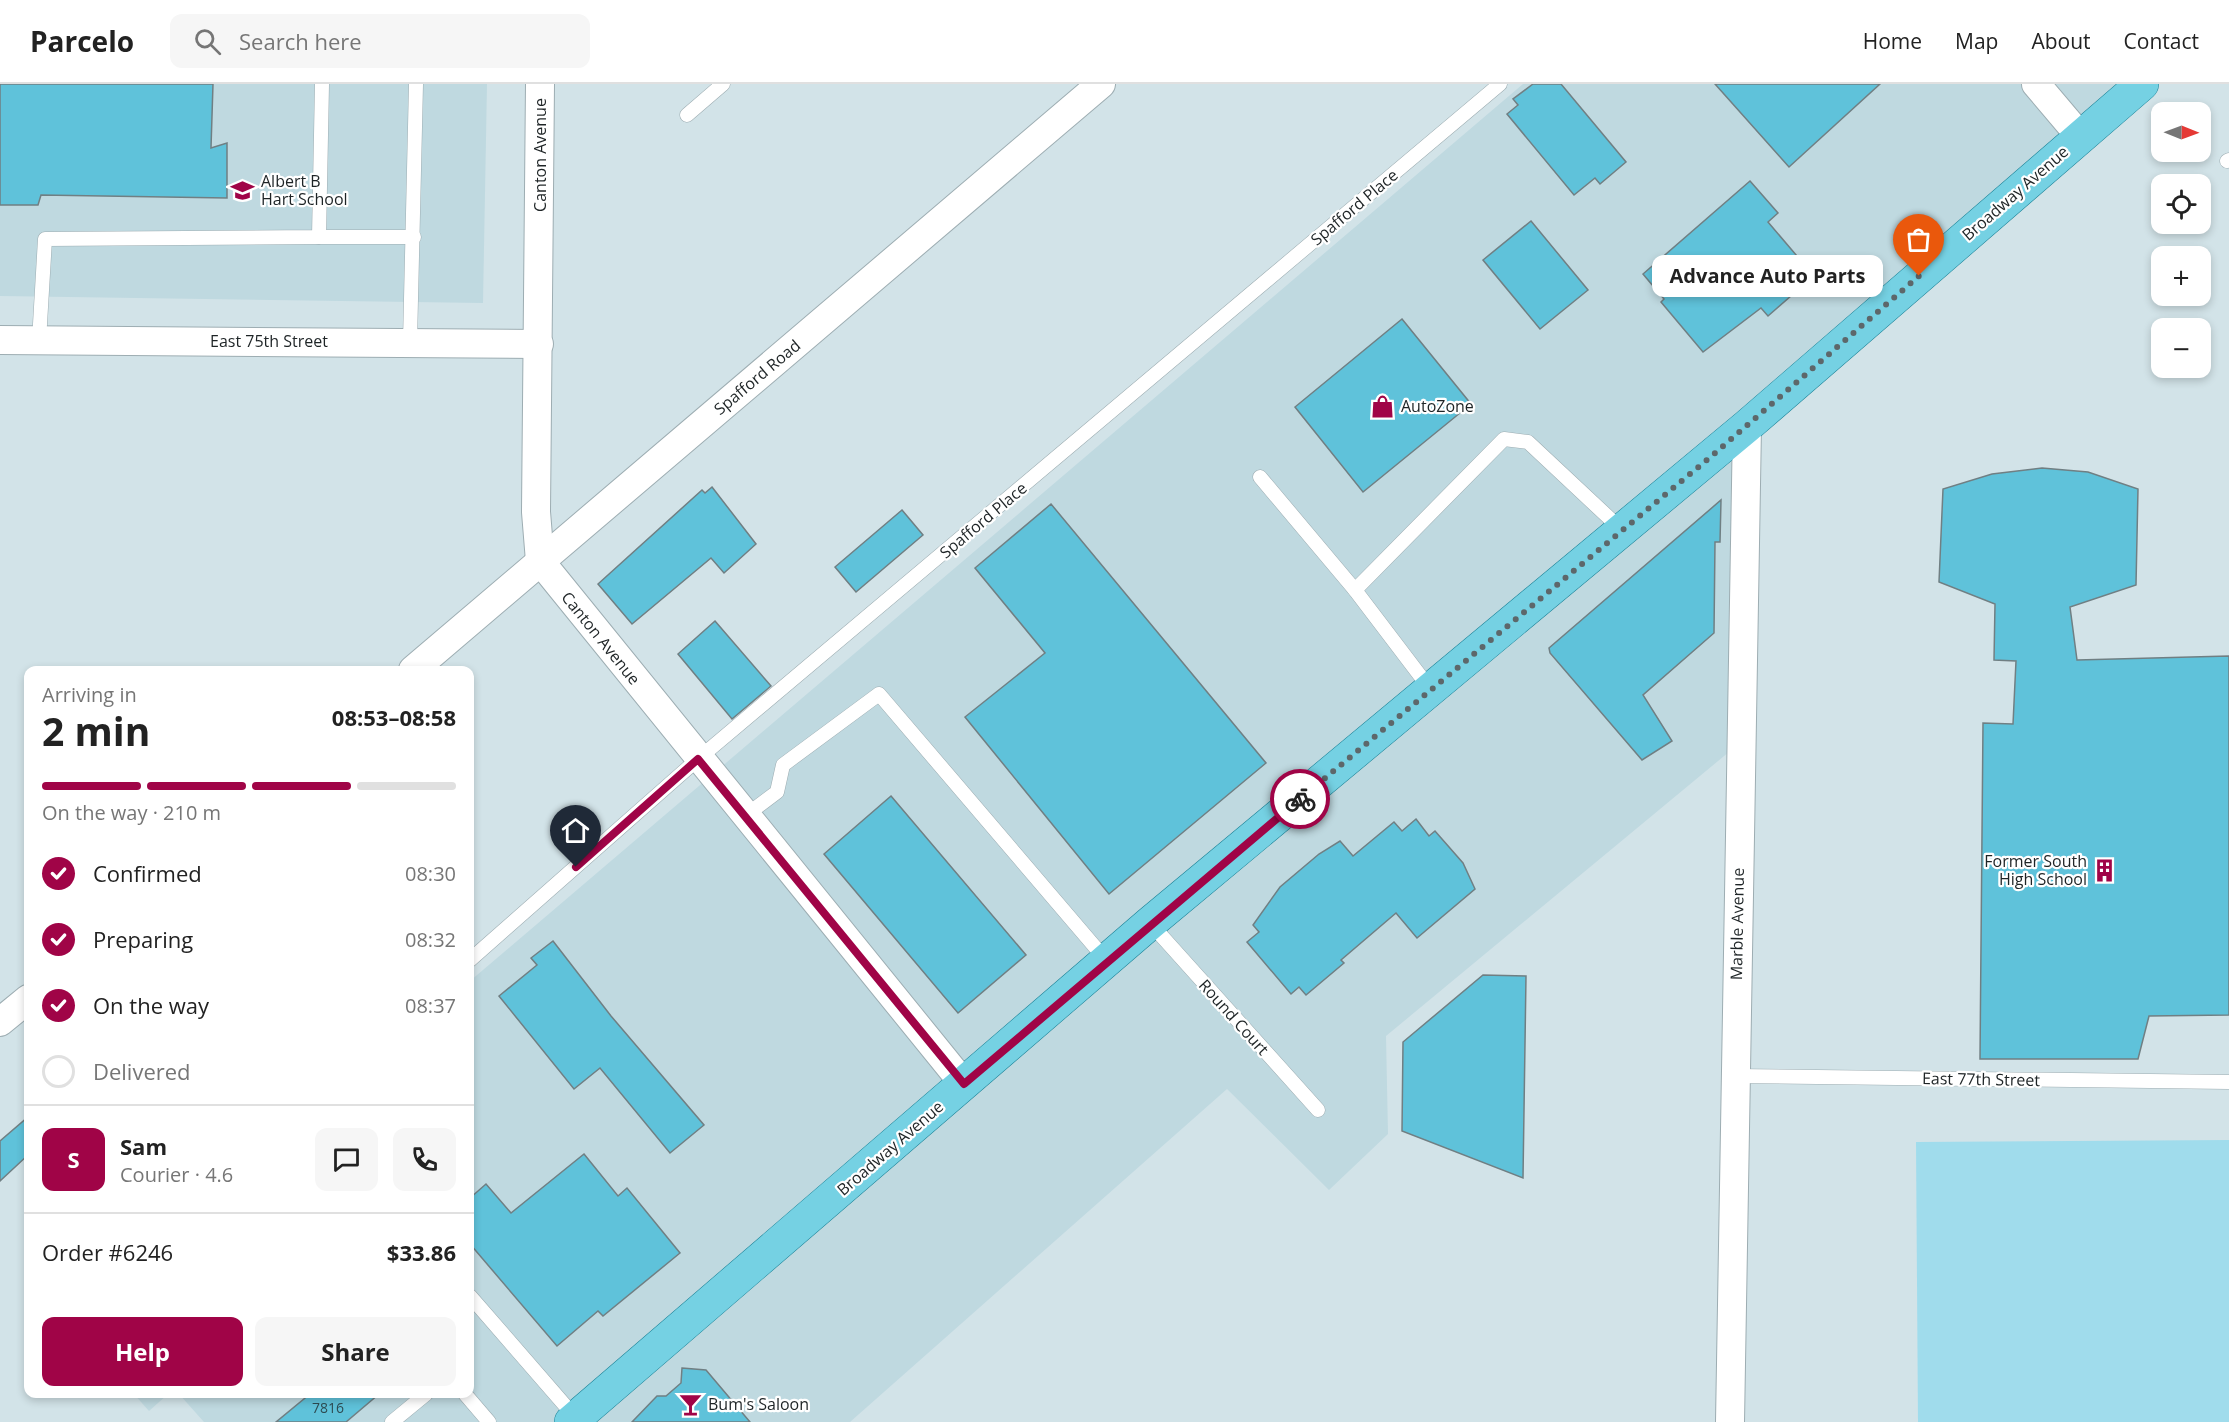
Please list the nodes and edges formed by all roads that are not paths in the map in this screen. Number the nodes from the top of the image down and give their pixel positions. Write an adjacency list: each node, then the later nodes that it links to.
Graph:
1 (322, 84): 11 (lane)
2 (417, 84): 12 (lane)
3 (540, 84): 16 (street, Canton Avenue)
4 (723, 84): 9 (lane)
5 (1101, 84): 20 (street, Spafford Road)
6 (1500, 84): 24 (lane, Spafford Place)
7 (2036, 84): 10 (street)
8 (2142, 84): 10 (main road, Broadway Avenue)
9 (687, 115)
10 (2080, 136): 17 (main road, Broadway Avenue)
11 (319, 237): 12 (lane); 14 (lane)
12 (414, 237): 15 (lane)
13 (0, 340): 14 (street, East 75th Street)
14 (39, 341): 15 (street, East 75th Street)
15 (410, 342): 16 (street, East 75th Street)
16 (538, 344): 20 (street, Canton Avenue)
17 (1747, 426): 19 (main road, Broadway Avenue); 31 (street, Marble Avenue)
18 (1260, 477): 21 (lane)
19 (1622, 530): 21 (lane); 23 (main road, Broadway Avenue)
20 (540, 561): 22 (street, Spafford Road); 24 (street, Canton Avenue)
21 (1355, 590): 23 (lane)
22 (418, 666)
23 (1431, 690): 26 (main road, Broadway Avenue)
24 (698, 759): 25 (street, Canton Avenue); 27 (lane, Spafford Place)
25 (745, 816): 28 (lane); 33 (street, Canton Avenue)
26 (1150, 923): 28 (main road, Broadway Avenue); 34 (lane, Round Court)
27 (474, 956)
28 (1107, 961): 33 (main road, Broadway Avenue)
29 (24, 1002): 30 (street)
30 (0, 1022)
31 (1734, 1076): 32 (lane, East 77th Street); 41 (street, Marble Avenue)
32 (2229, 1082)
33 (964, 1084): 38 (main road, Broadway Avenue)
34 (1318, 1110)
35 (474, 1301): 38 (lane)
36 (421, 1398): 39 (lane)
37 (468, 1398): 40 (lane)
38 (576, 1420)
39 (392, 1422)
40 (489, 1422)
41 (1730, 1422)

